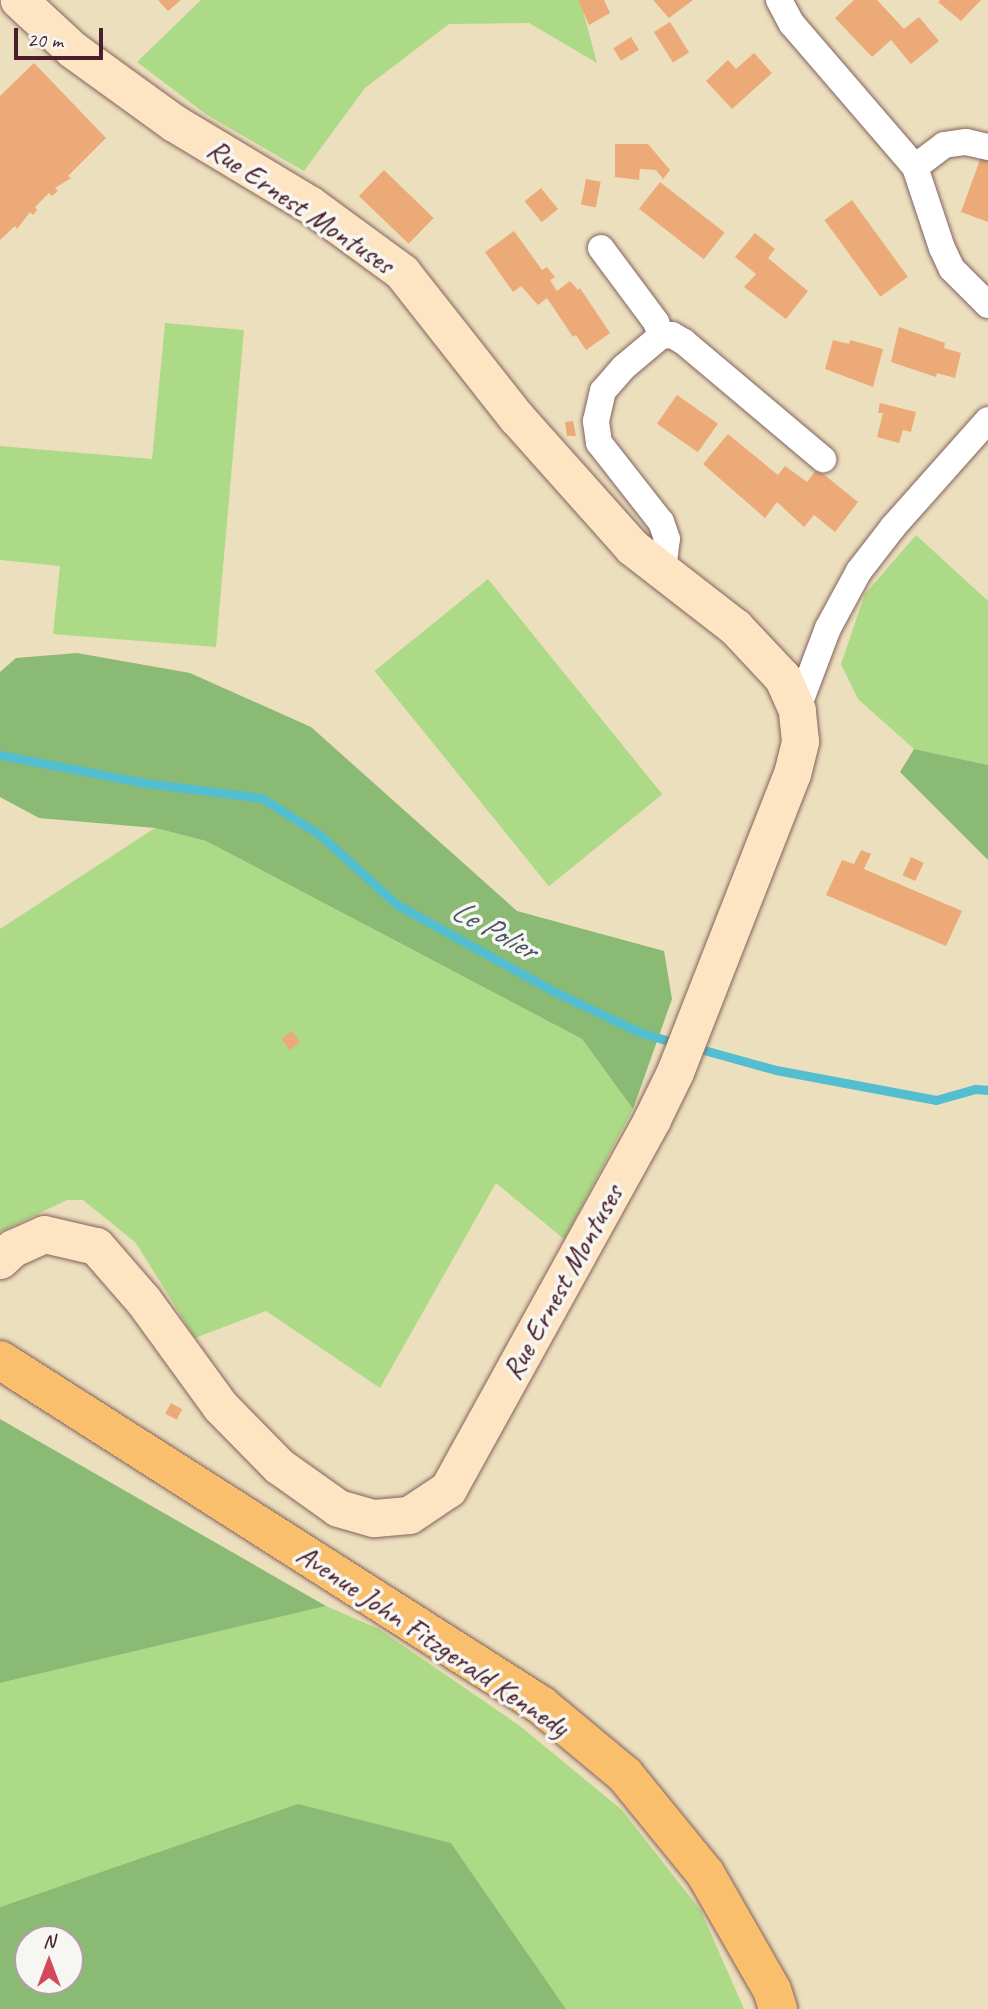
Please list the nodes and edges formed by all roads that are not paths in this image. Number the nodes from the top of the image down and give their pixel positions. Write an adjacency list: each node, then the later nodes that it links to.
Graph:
1 (19, 0): 10 (street, Rue Ernest Montuses)
2 (779, 0): 4 (street)
3 (988, 147): 4 (street)
4 (915, 167): 6 (street)
5 (601, 247): 7 (street)
6 (988, 304)
7 (661, 336): 9 (street); 10 (street)
8 (988, 420): 11 (street)
9 (823, 459)
10 (663, 570): 11 (street, Rue Ernest Montuses)
11 (797, 710): 12 (street, Rue Ernest Montuses)
12 (0, 1260)
13 (0, 1360): 14 (main road, Avenue John Fitzgerald Kennedy)
14 (778, 2009)

